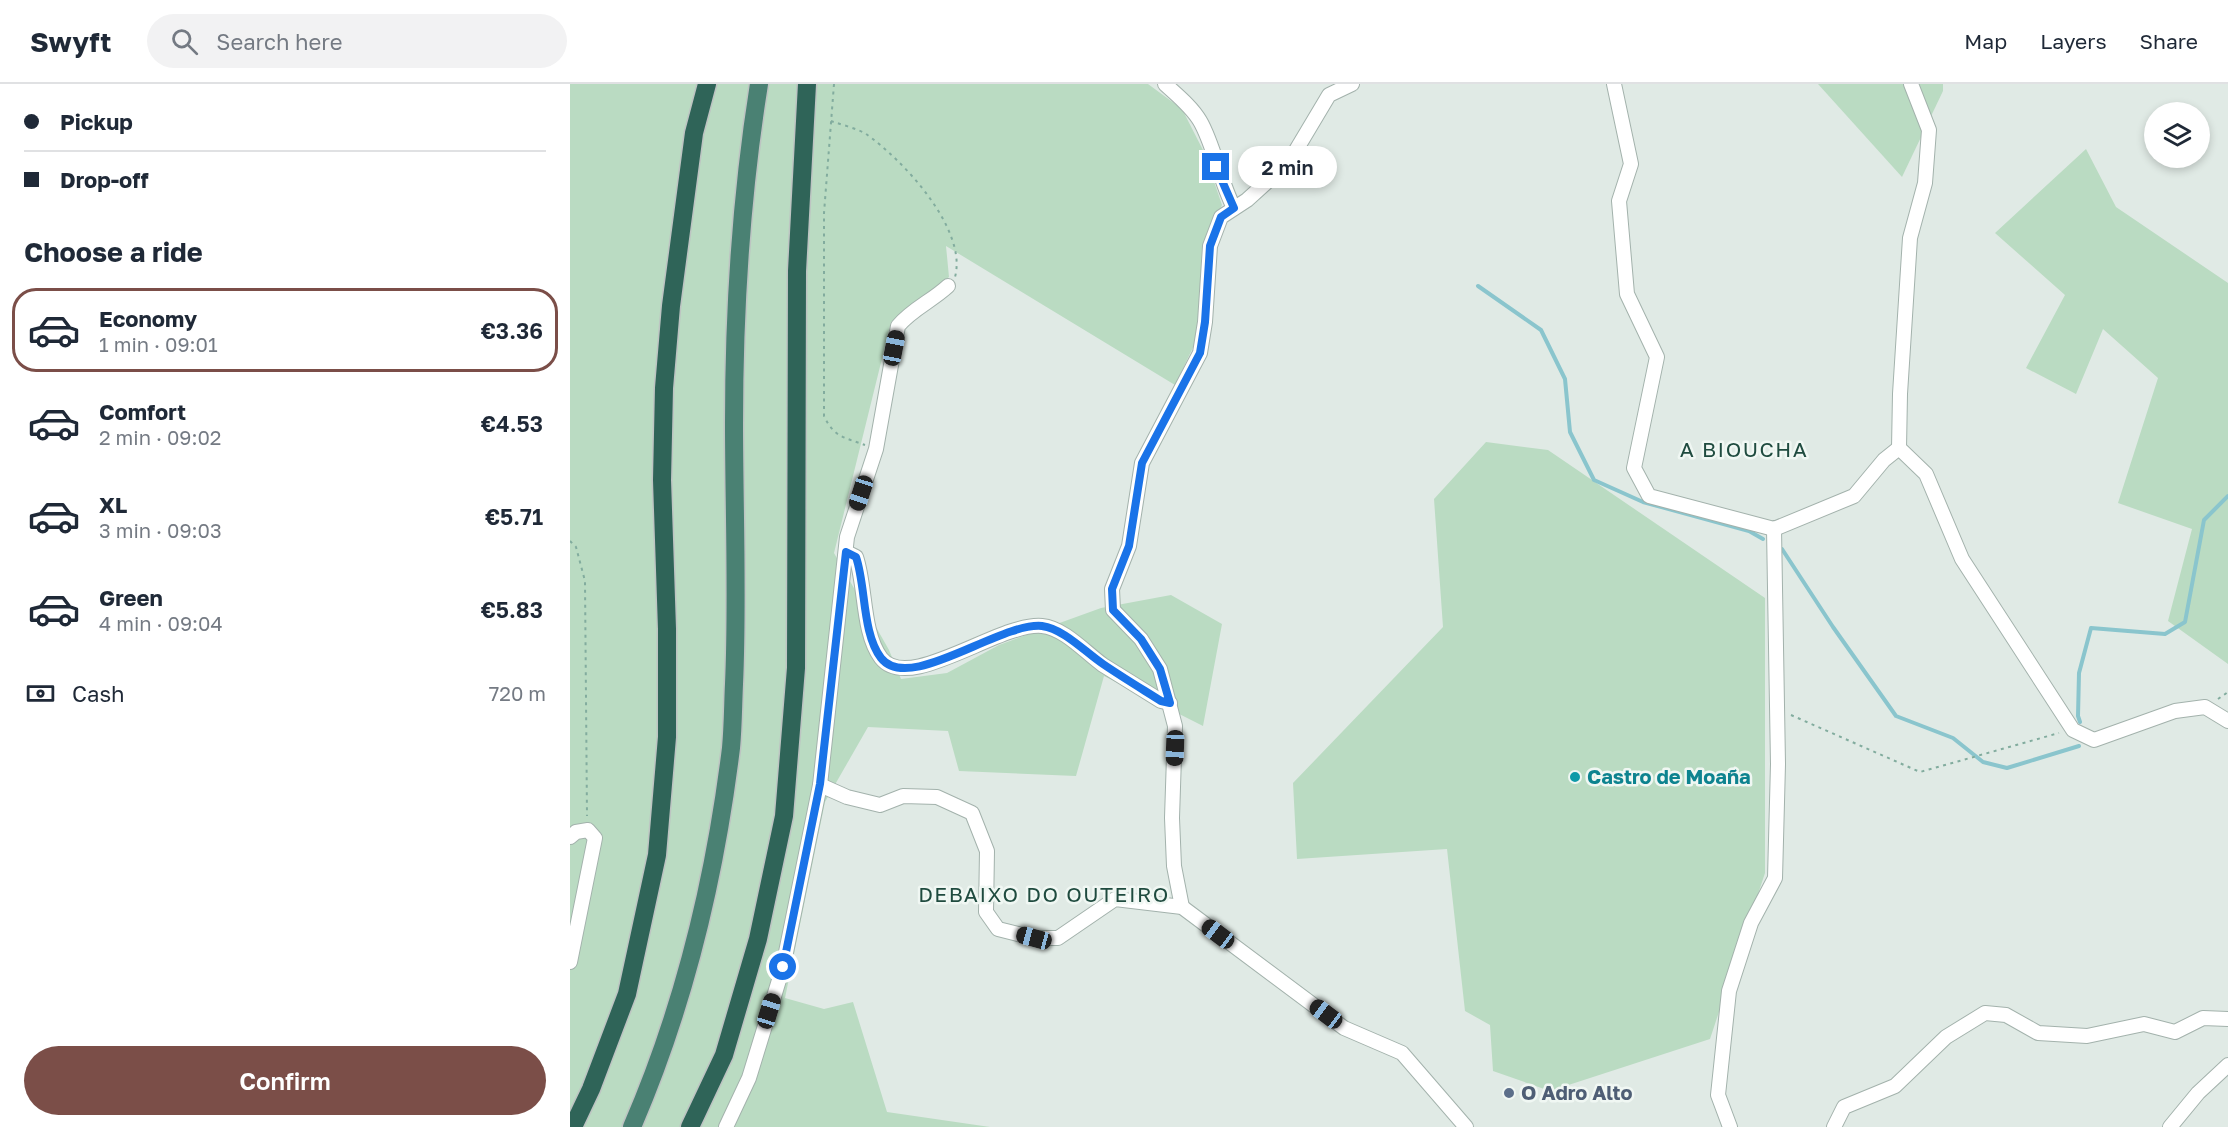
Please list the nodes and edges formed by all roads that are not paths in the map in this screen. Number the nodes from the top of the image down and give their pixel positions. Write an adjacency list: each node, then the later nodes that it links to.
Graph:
1 (708, 84): 21 (highway)
2 (759, 84): 22 (highway)
3 (807, 84): 23 (highway)
4 (1165, 84): 8 (street)
5 (1352, 84): 8 (street)
6 (1614, 84): 11 (street)
7 (1911, 84): 10 (street)
8 (1234, 208): 13 (street)
9 (948, 286): 12 (street)
10 (1899, 448): 11 (street); 14 (street)
11 (1774, 530): 26 (street)
12 (846, 552): 13 (street); 15 (street)
13 (1170, 703): 17 (street)
14 (2228, 721)
15 (820, 784): 17 (street); 24 (street)
16 (570, 837): 18 (street)
17 (1182, 907): 25 (street)
18 (570, 962)
19 (2228, 1019): 27 (street)
20 (2228, 1065): 28 (street)
21 (573, 1127)
22 (632, 1127)
23 (690, 1127)
24 (726, 1127)
25 (1466, 1127)
26 (1730, 1127)
27 (1834, 1127)
28 (2170, 1127)

